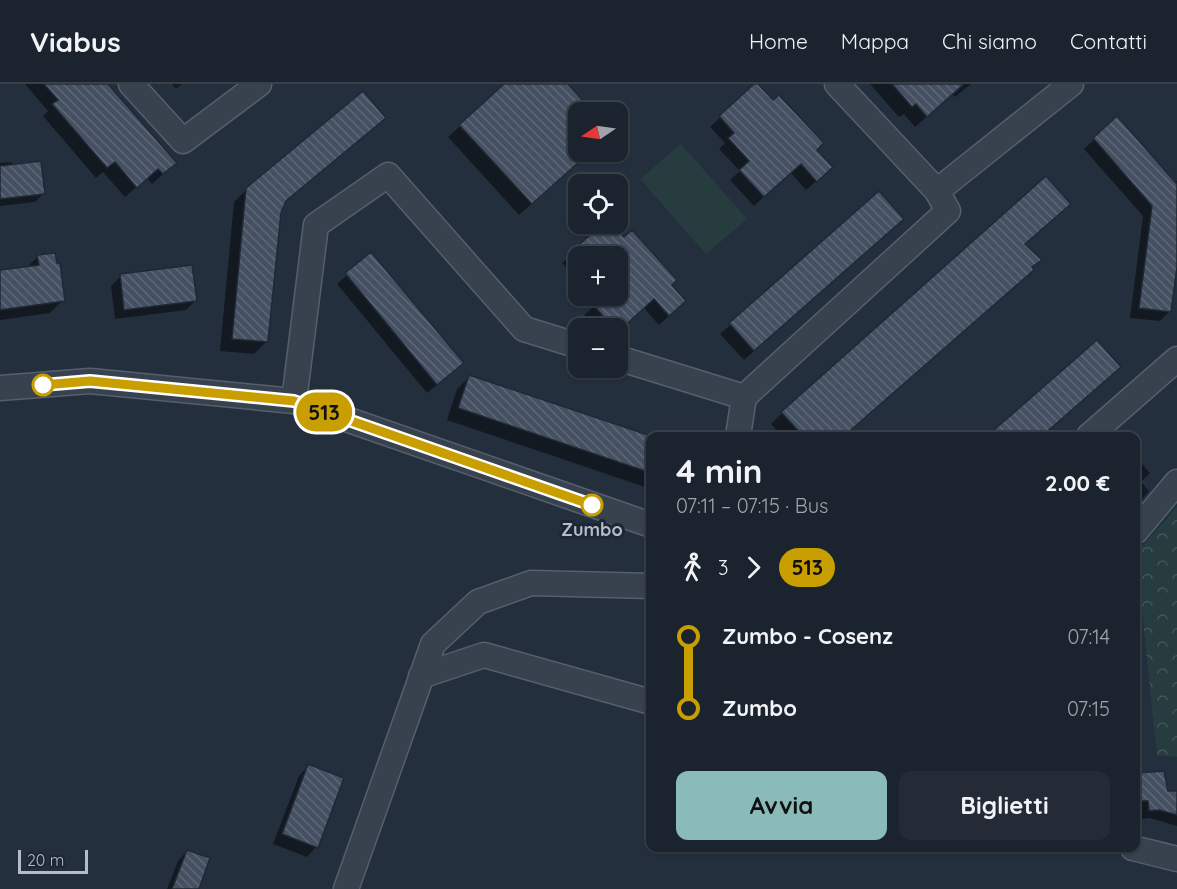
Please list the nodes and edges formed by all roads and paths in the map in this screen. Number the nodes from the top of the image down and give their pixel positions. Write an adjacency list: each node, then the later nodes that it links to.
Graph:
1 (131, 84): 2 (street)
2 (259, 84)
3 (837, 84): 5 (street)
4 (1071, 84): 5 (street)
5 (937, 191): 10 (street)
6 (568, 343): 11 (street)
7 (1177, 359): 13 (street)
8 (628, 361): 10 (street)
9 (0, 388): 11 (street)
10 (744, 397): 12 (street)
11 (294, 401): 15 (street)
12 (739, 432)
13 (1094, 432)
14 (1177, 482): 16 (street)
15 (646, 523)
16 (1140, 526)
17 (646, 586): 18 (street)
18 (421, 676): 19 (street); 22 (street)
19 (646, 701)
20 (1140, 850): 21 (street)
21 (1177, 859)
22 (346, 889)

